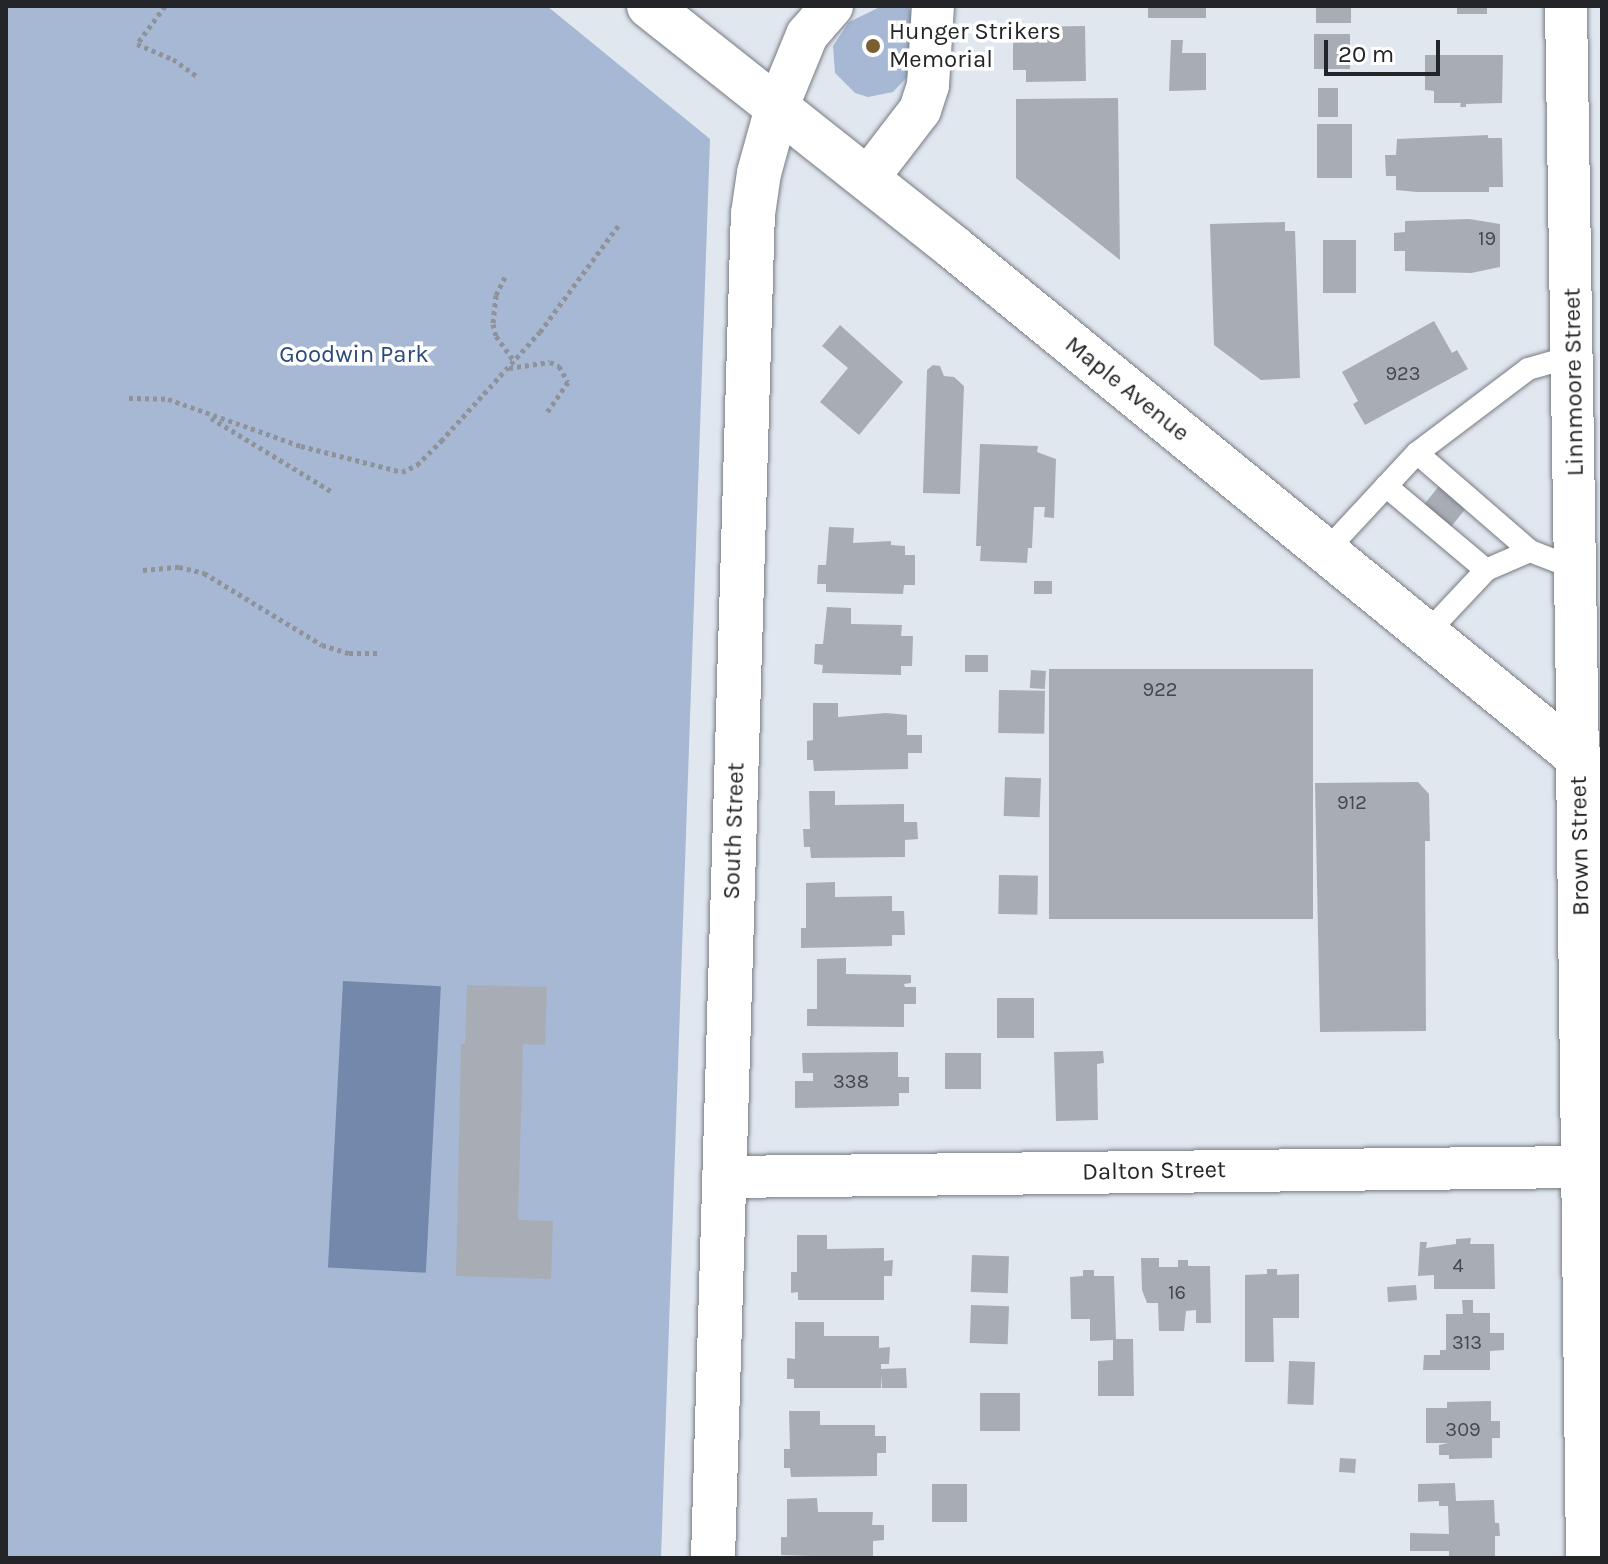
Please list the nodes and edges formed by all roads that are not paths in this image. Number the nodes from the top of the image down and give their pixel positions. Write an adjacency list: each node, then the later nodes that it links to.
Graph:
1 (649, 6): 5 (main road, Maple Avenue)
2 (832, 6): 5 (street)
3 (933, 6): 6 (street)
4 (1566, 6): 7 (street, Linnmoore Street)
5 (777, 108): 6 (main road, Maple Avenue); 18 (main road, South Street)
6 (867, 179): 11 (main road, Maple Avenue)
7 (1574, 356): 8 (lane); 12 (street, Linnmoore Street)
8 (1417, 453): 9 (lane); 10 (lane)
9 (1386, 486): 11 (lane); 13 (lane)
10 (1530, 551): 12 (lane); 13 (lane)
11 (1325, 552): 14 (main road, Maple Avenue)
12 (1577, 569): 15 (street, Linnmoore Street)
13 (1486, 570): 14 (lane)
14 (1426, 634): 15 (main road, Maple Avenue)
15 (1590, 768): 16 (main road, Brown Street)
16 (1592, 1068): 17 (main road, Brown Street)
17 (1584, 1167): 18 (street, Dalton Street); 20 (main road, Brown Street)
18 (724, 1177): 19 (main road, South Street)
19 (713, 1558)
20 (1588, 1558)

